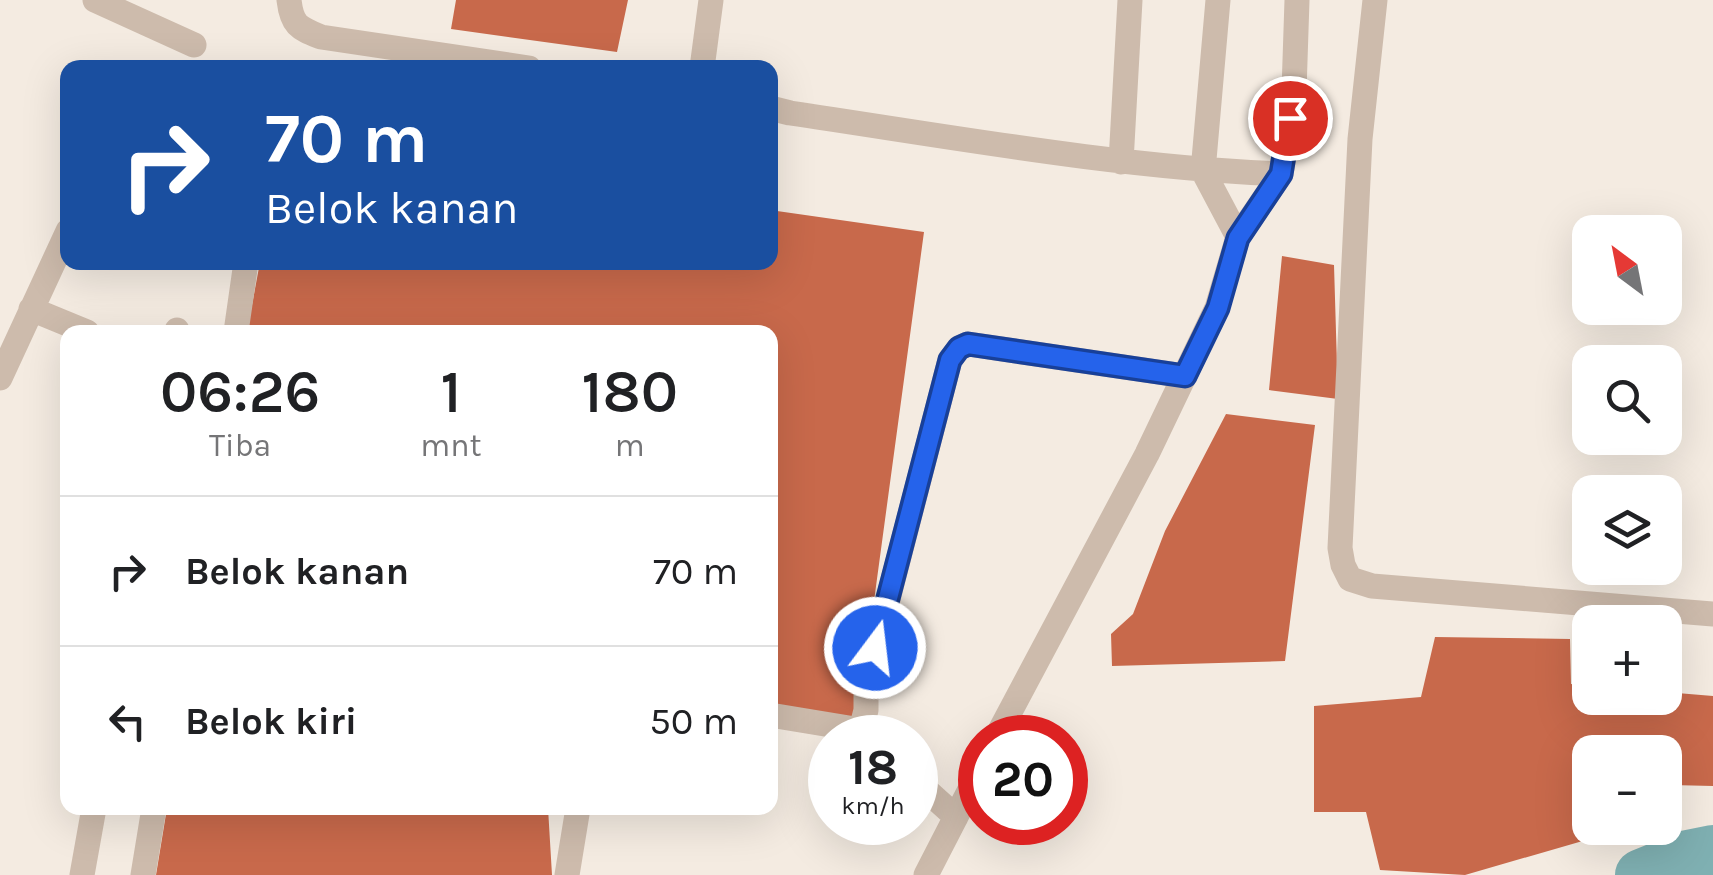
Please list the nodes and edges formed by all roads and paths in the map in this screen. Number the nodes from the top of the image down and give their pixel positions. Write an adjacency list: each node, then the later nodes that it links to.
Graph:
1 (95, 0): 8 (lane)
2 (289, 0): 9 (lane)
3 (711, 0): 10 (lane)
4 (1130, 0): 12 (lane)
5 (1218, 0): 13 (lane)
6 (1298, 0): 14 (lane)
7 (1374, 0): 23 (lane)
8 (194, 45)
9 (473, 60)
10 (703, 60)
11 (778, 110): 12 (lane)
12 (1120, 162): 13 (lane)
13 (1203, 171): 14 (lane); 15 (lane)
14 (1281, 174): 15 (lane)
15 (1238, 238): 21 (lane)
16 (60, 248): 18 (lane)
17 (245, 270): 20 (lane)
18 (32, 309): 19 (lane); 22 (lane)
19 (70, 325)
20 (237, 325)
21 (1185, 376): 24 (lane); 25 (lane)
22 (0, 378)
23 (1713, 614)
24 (866, 715)
25 (1008, 715)
26 (778, 718): 27 (lane)
27 (808, 723)
28 (938, 801): 33 (lane)
29 (958, 813): 33 (lane)
30 (93, 815): 34 (lane)
31 (153, 815): 35 (lane)
32 (577, 815): 36 (lane)
33 (956, 817): 37 (lane)
34 (82, 875)
35 (143, 875)
36 (567, 875)
37 (926, 875)

